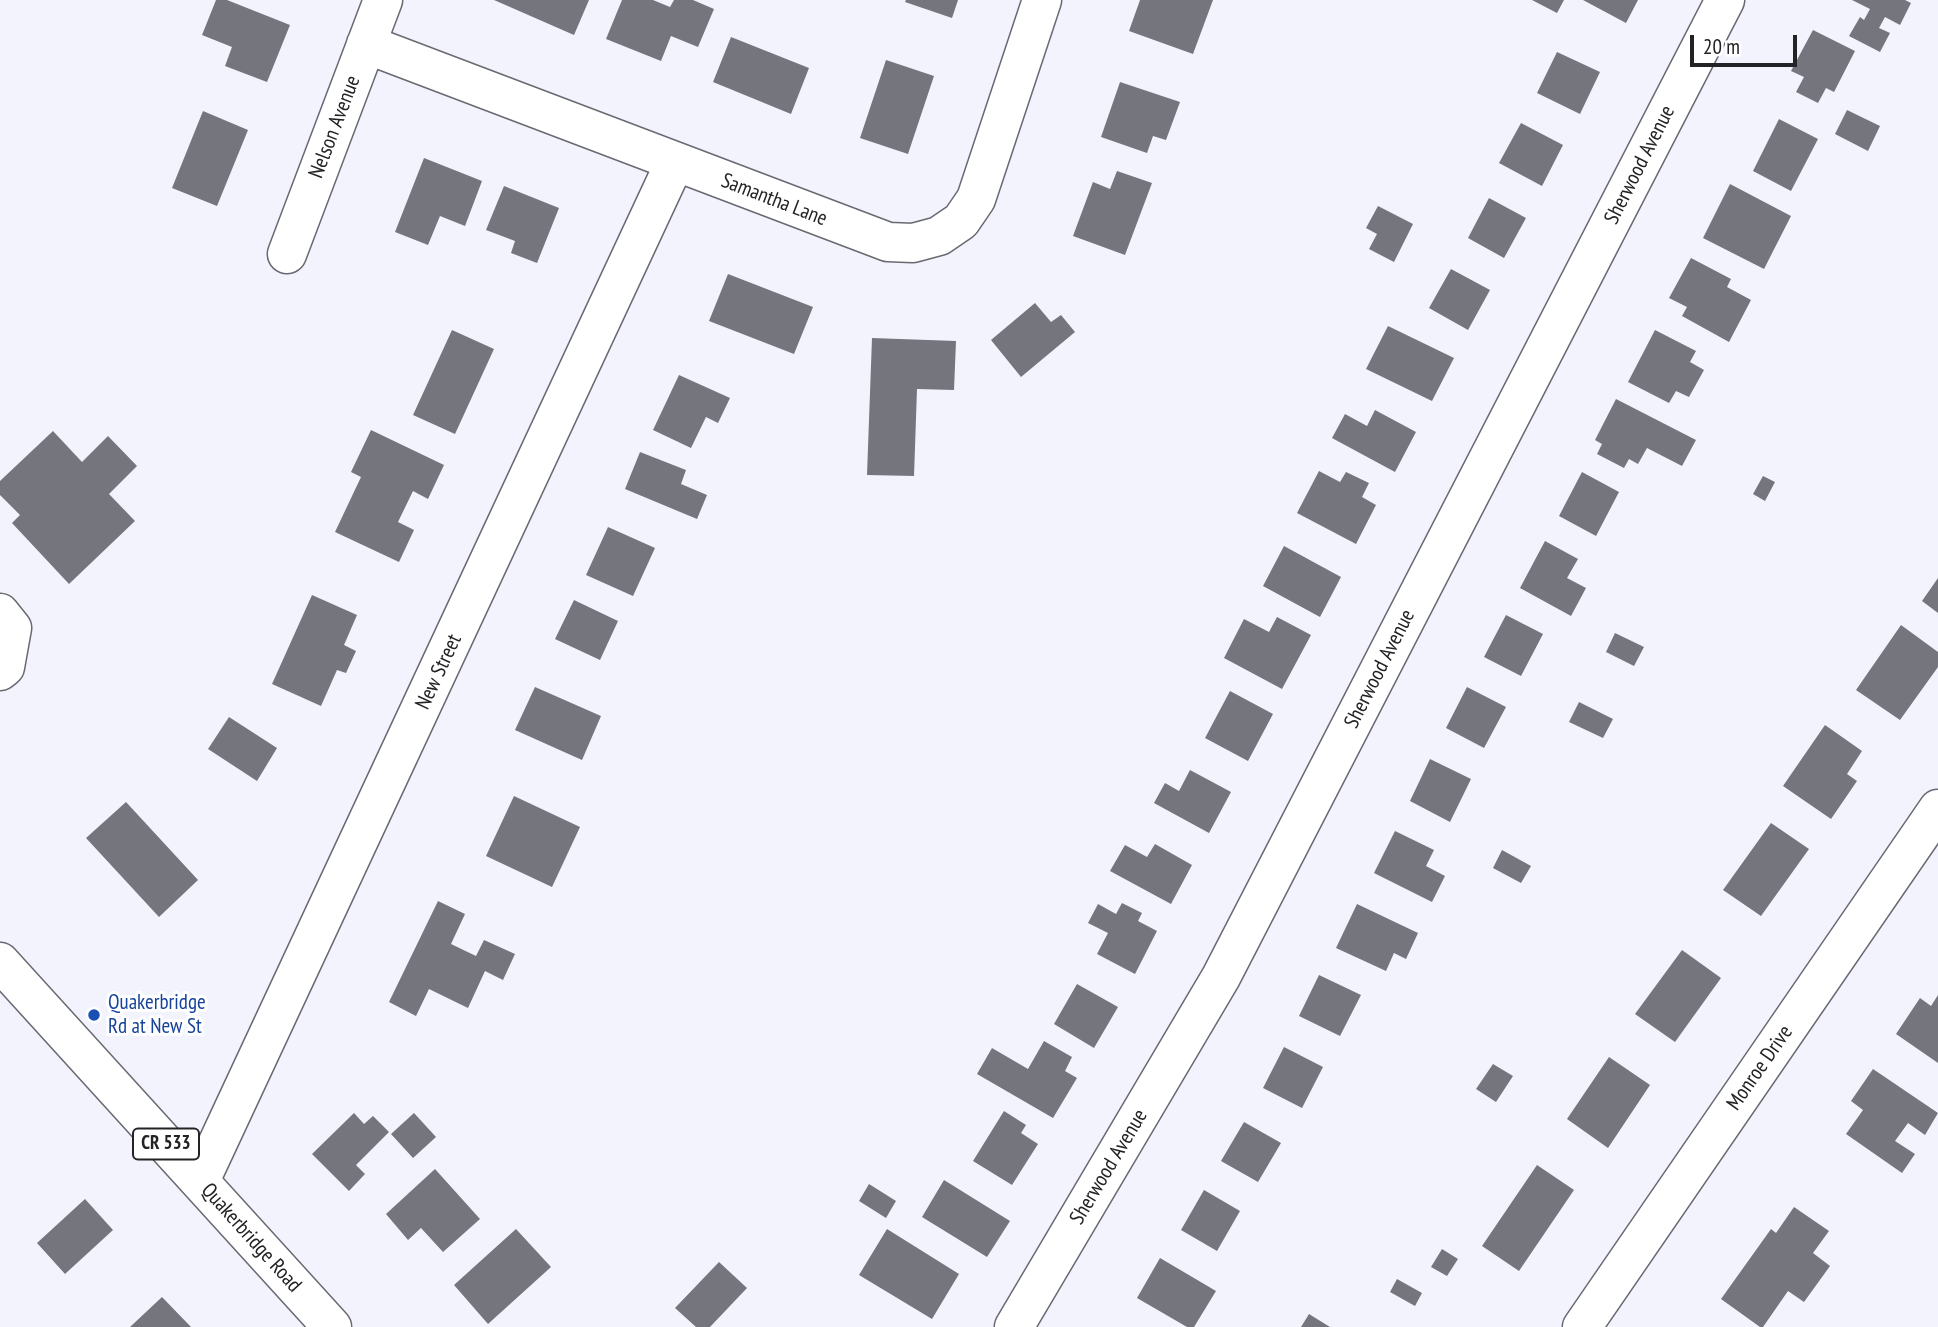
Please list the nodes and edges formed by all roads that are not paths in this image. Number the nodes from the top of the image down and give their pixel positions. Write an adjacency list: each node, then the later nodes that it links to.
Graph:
1 (383, 0): 4 (street, Nelson Avenue)
2 (1042, 0): 5 (street, Samantha Lane)
3 (1725, 0): 13 (street, Sherwood Avenue)
4 (366, 44): 5 (street, Samantha Lane); 6 (street, Nelson Avenue)
5 (676, 162): 11 (street, New Street)
6 (287, 254)
7 (0, 613): 8 (street)
8 (0, 671)
9 (1938, 809): 14 (street, Monroe Drive)
10 (0, 962): 11 (street, Quakerbridge Road / CR 533)
11 (200, 1181): 12 (street, Quakerbridge Road / CR 533)
12 (332, 1327)
13 (1014, 1327)
14 (1582, 1327)

